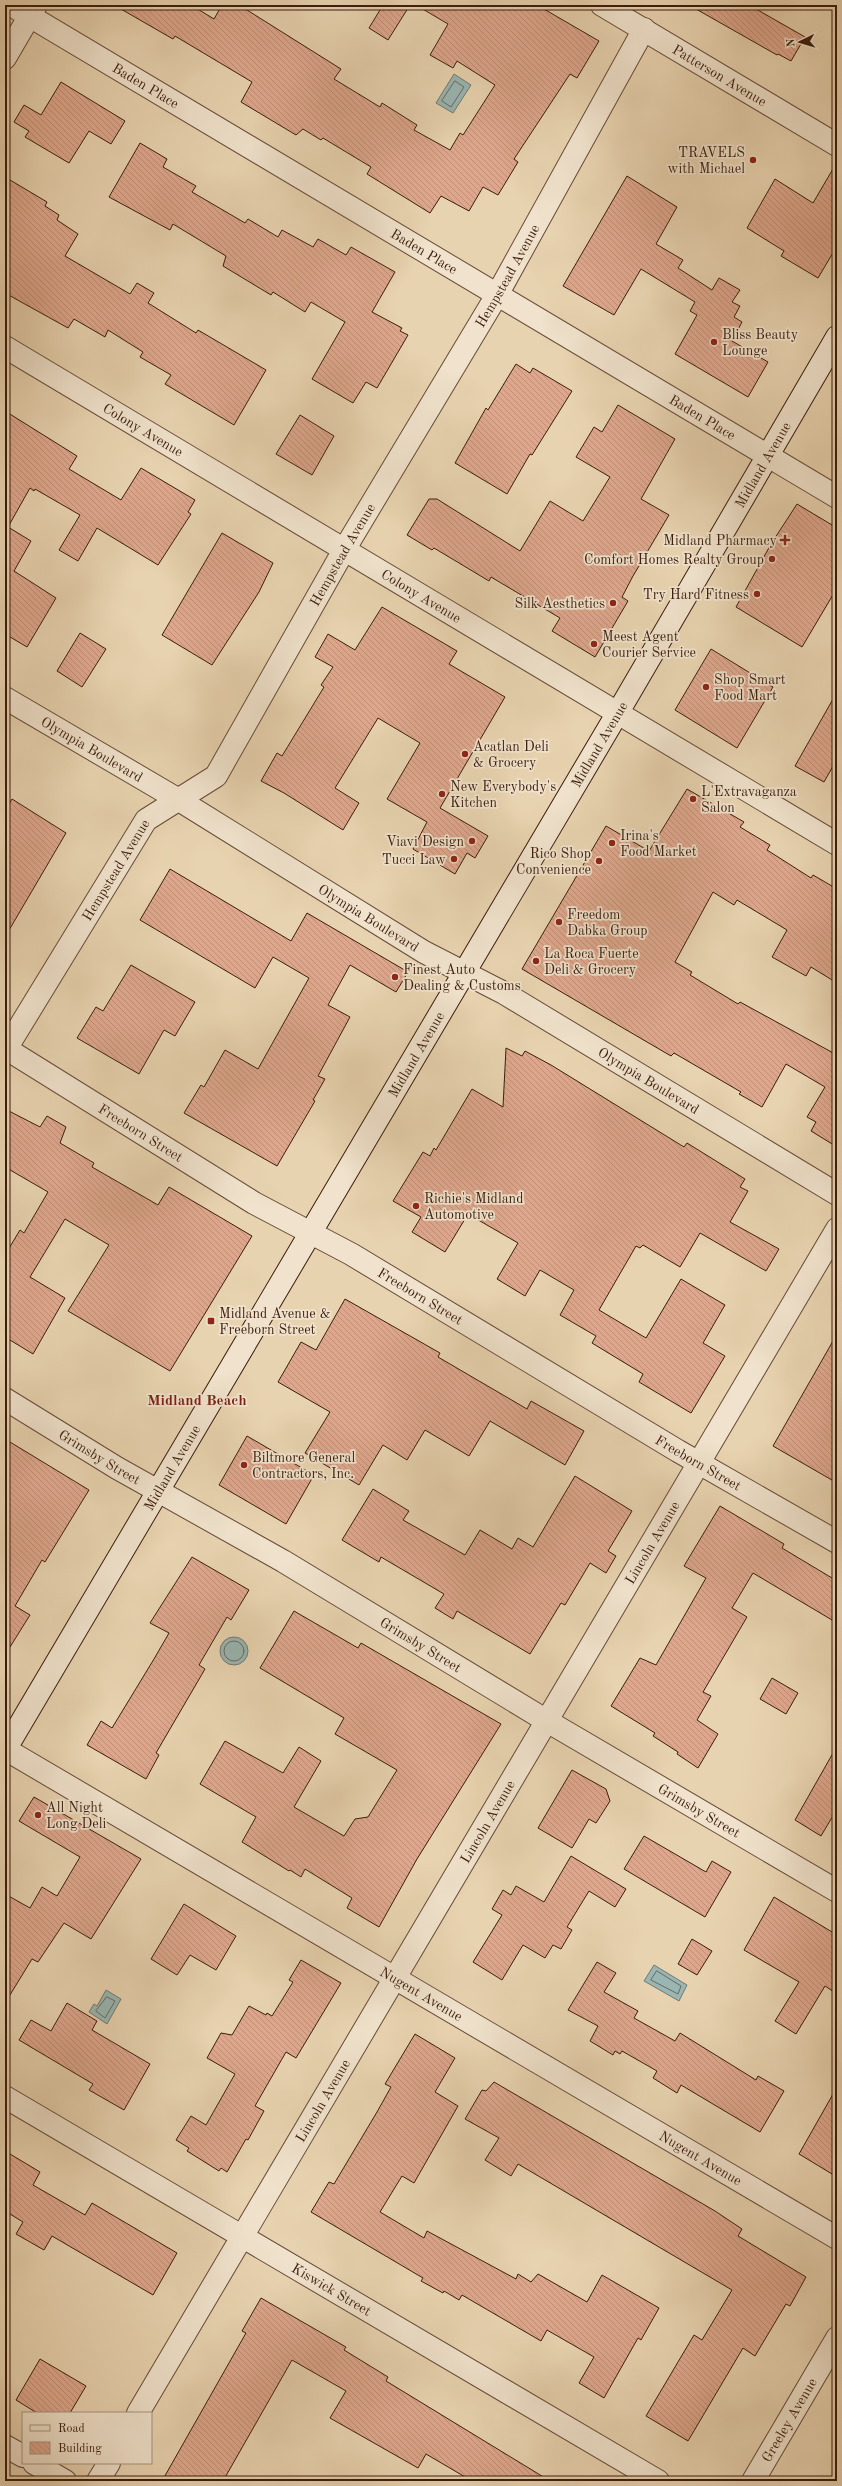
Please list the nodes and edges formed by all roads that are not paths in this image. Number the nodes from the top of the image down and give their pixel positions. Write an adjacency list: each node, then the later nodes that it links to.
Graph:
1 (602, 5): 3 (street, Patterson Avenue)
2 (26, 9): 4 (street); 6 (street, Baden Place)
3 (644, 30): 5 (street, Patterson Avenue); 6 (street, Hempstead Avenue)
4 (5, 58)
5 (837, 145)
6 (497, 295): 9 (street, Baden Place); 11 (street, Hempstead Avenue)
7 (837, 337): 9 (street, Midland Avenue)
8 (5, 347): 11 (street, Colony Avenue)
9 (767, 458): 10 (street, Baden Place); 13 (street, Midland Avenue)
10 (837, 497)
11 (344, 550): 13 (street, Colony Avenue); 14 (street, Hempstead Avenue)
12 (5, 698): 14 (street, Olympia Boulevard)
13 (617, 714): 15 (street, Colony Avenue); 16 (street, Midland Avenue)
14 (179, 800): 16 (street, Olympia Boulevard); 17 (street, Hempstead Avenue)
15 (837, 844)
16 (464, 972): 18 (street, Olympia Boulevard); 20 (street, Midland Avenue)
17 (5, 1048): 20 (street, Freeborn Street)
18 (837, 1194)
19 (837, 1229): 22 (street, Lincoln Avenue)
20 (310, 1233): 22 (street, Freeborn Street); 23 (street, Midland Avenue)
21 (5, 1399): 23 (street, Grimsby Street)
22 (698, 1462): 24 (street, Freeborn Street); 25 (street, Lincoln Avenue)
23 (158, 1491): 25 (street, Grimsby Street); 26 (street, Midland Avenue)
24 (837, 1542)
25 (548, 1721): 27 (street, Grimsby Street); 28 (street, Lincoln Avenue)
26 (5, 1749): 28 (street, Nugent Avenue)
27 (837, 1891)
28 (394, 1979): 30 (street, Lincoln Avenue); 31 (street, Nugent Avenue)
29 (5, 2097): 30 (street, Kiswick Street)
30 (243, 2236): 33 (street, Lincoln Avenue); 40 (street, Kiswick Street)
31 (837, 2238)
32 (837, 2338): 41 (street, Greeley Avenue)
33 (139, 2412)
34 (5, 2446): 35 (street)
35 (22, 2455)
36 (36, 2464): 38 (street)
37 (108, 2464): 39 (street)
38 (65, 2481)
39 (98, 2481)
40 (658, 2481)
41 (753, 2481)

